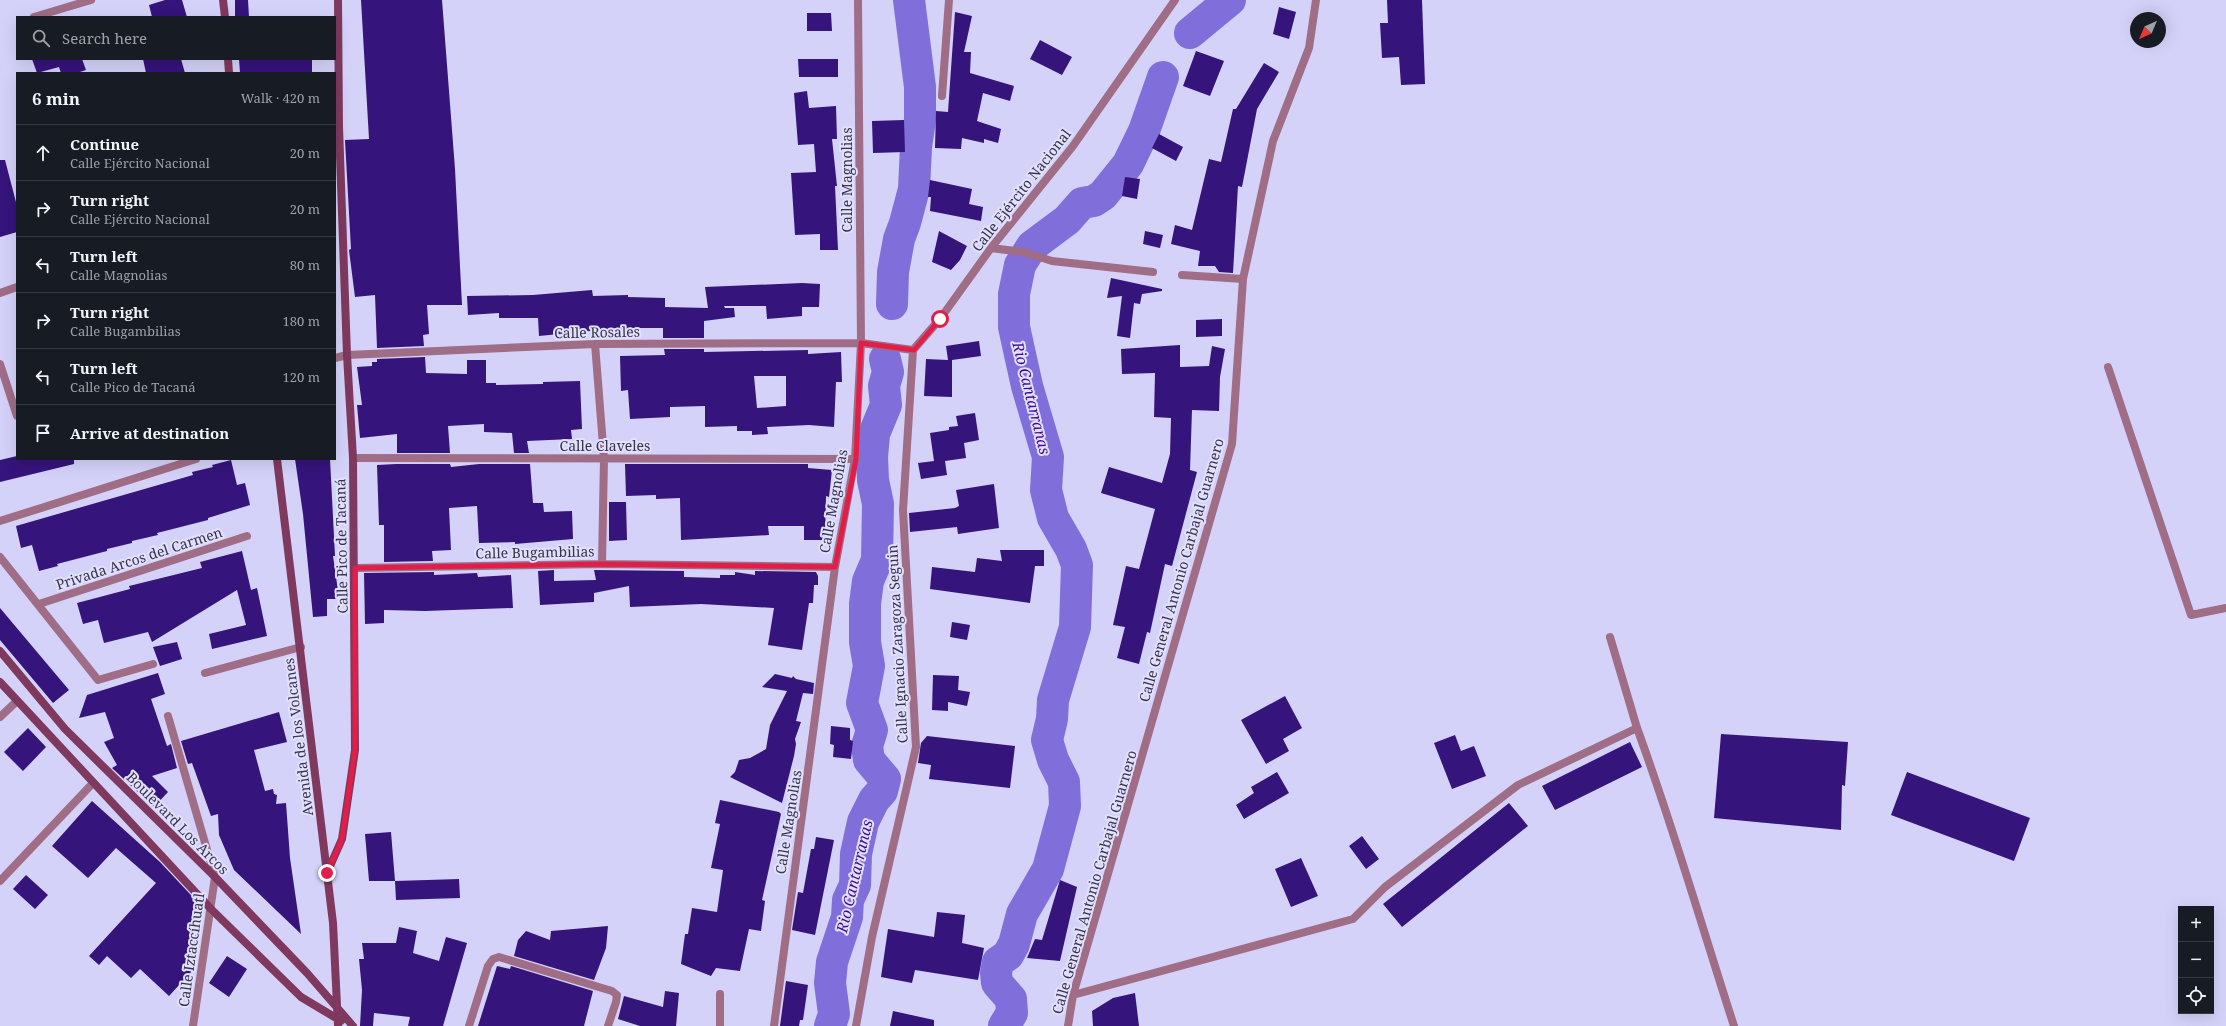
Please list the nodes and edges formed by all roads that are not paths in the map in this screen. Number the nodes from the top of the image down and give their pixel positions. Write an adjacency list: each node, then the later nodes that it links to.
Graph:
1 (91, 0): 8 (street)
2 (223, 0): 9 (street)
3 (338, 0): 22 (street, Calle Pico de Tacaná)
4 (858, 0): 19 (street, Calle Magnolias)
5 (949, 0): 12 (street)
6 (1175, 0): 13 (street, Calle Ejército Nacional)
7 (1316, 0): 16 (street, Calle General Antonio Carbajal Guarnero)
8 (37, 16)
9 (225, 16)
10 (228, 60): 11 (street)
11 (229, 72)
12 (942, 96)
13 (991, 248): 14 (street); 21 (street, Calle Ejército Nacional)
14 (1153, 272)
15 (1182, 275): 16 (street)
16 (1243, 279): 56 (street, Calle General Antonio Carbajal Guarnero)
17 (16, 288): 18 (street)
18 (0, 293)
19 (861, 343): 20 (street, Calle Rosales); 21 (street); 29 (street, Calle Magnolias)
20 (595, 344): 22 (street, Calle Rosales); 28 (street)
21 (914, 350): 64 (street, Calle Ignacio Zaragoza Seguin)
22 (347, 355): 23 (street, Calle Rosales); 27 (street, Calle Pico de Tacaná)
23 (336, 358)
24 (0, 364): 26 (street)
25 (2108, 367): 39 (street)
26 (16, 413)
27 (354, 458): 28 (street, Calle Claveles); 37 (street, Calle Pico de Tacaná)
28 (604, 458): 29 (street, Calle Claveles); 35 (street)
29 (856, 459): 36 (street, Calle Magnolias)
30 (193, 460): 32 (street)
31 (277, 460): 41 (street, Avenida de los Volcanes)
32 (0, 521)
33 (247, 536): 38 (street, Privada Arcos del Carmen)
34 (0, 557): 38 (street)
35 (602, 564): 36 (street, Calle Bugambilias); 37 (street, Calle Bugambilias)
36 (835, 567): 63 (street, Calle Magnolias)
37 (355, 568): 51 (street, Calle Pico de Tacaná)
38 (39, 604): 43 (street)
39 (2226, 608)
40 (1610, 637): 49 (street)
41 (301, 647): 44 (street); 51 (street, Avenida de los Volcanes)
42 (0, 651): 52 (street, Boulevard Los Arcos)
43 (153, 664)
44 (205, 673)
45 (0, 682): 46 (street)
46 (17, 701): 48 (street); 50 (street)
47 (168, 716): 52 (street)
48 (0, 717)
49 (1637, 728): 56 (street); 66 (street)
50 (93, 783): 53 (street); 54 (street)
51 (327, 873): 57 (street, Avenida de los Volcanes)
52 (215, 877): 54 (street, Calle Iztaccíhuatl); 57 (street, Boulevard Los Arcos)
53 (0, 881)
54 (211, 909): 57 (street); 59 (street, Calle Iztaccíhuatl)
55 (720, 994): 62 (street)
56 (1073, 995): 65 (street, Calle General Antonio Carbajal Guarnero)
57 (338, 1020): 58 (street)
58 (350, 1024)
59 (193, 1026)
60 (469, 1026): 61 (street)
61 (608, 1026)
62 (720, 1026)
63 (774, 1026)
64 (856, 1026)
65 (1068, 1026)
66 (1734, 1026)

